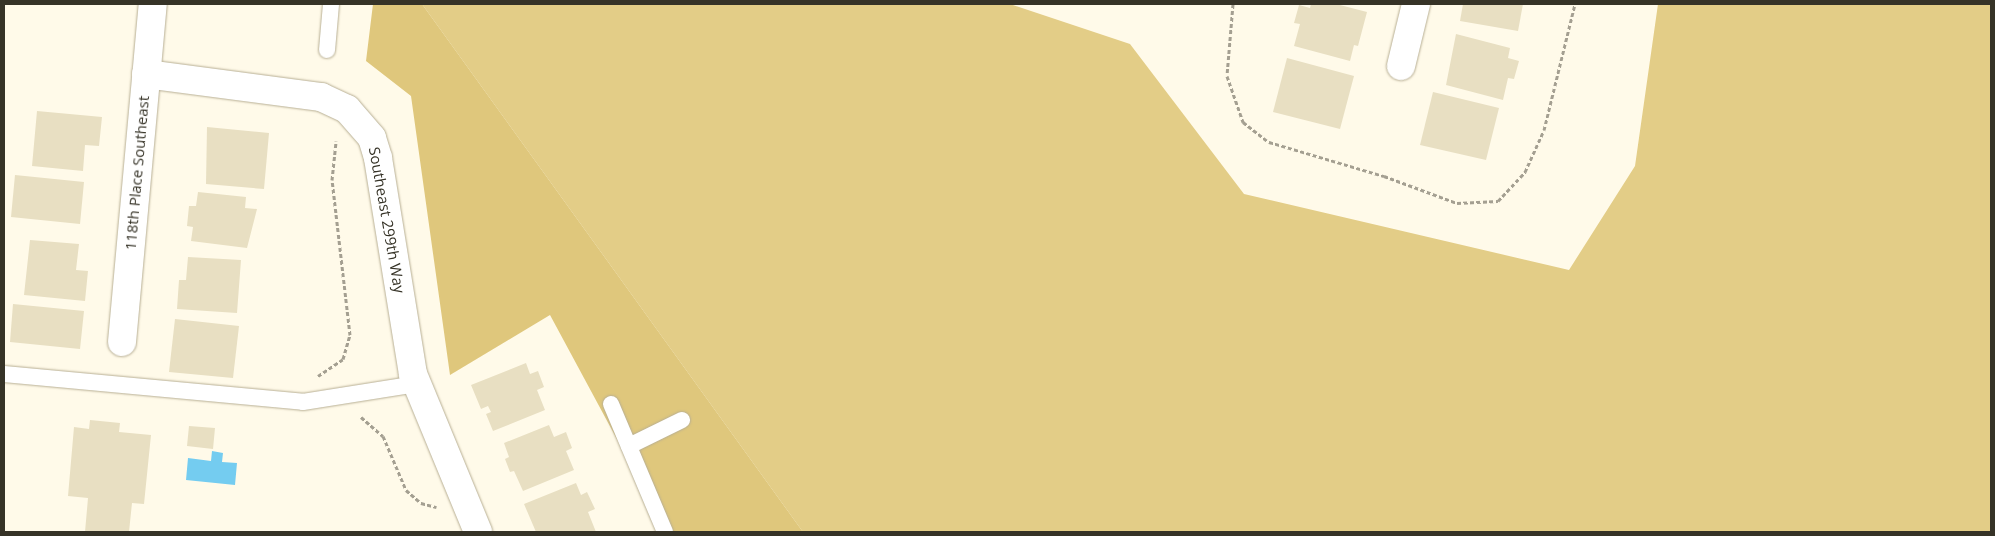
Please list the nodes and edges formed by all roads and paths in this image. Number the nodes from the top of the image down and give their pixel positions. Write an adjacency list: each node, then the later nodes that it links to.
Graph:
1 (153, 4): 8 (street, 118th Place Southeast)
2 (332, 4): 6 (lane)
3 (1233, 4): 5 (path)
4 (1416, 4): 7 (street)
5 (1575, 4)
6 (327, 50)
7 (1401, 66)
8 (146, 74): 10 (street, 118th Place Southeast); 12 (street, Southeast 299th Way)
9 (336, 139): 13 (path)
10 (122, 342)
11 (4, 374): 13 (lane)
12 (417, 384): 13 (lane); 18 (street, Southeast 299th Way)
13 (316, 401): 17 (path)
14 (610, 404): 16 (lane)
15 (682, 420): 16 (lane)
16 (629, 446): 19 (lane)
17 (436, 507)
18 (478, 532)
19 (665, 532)

